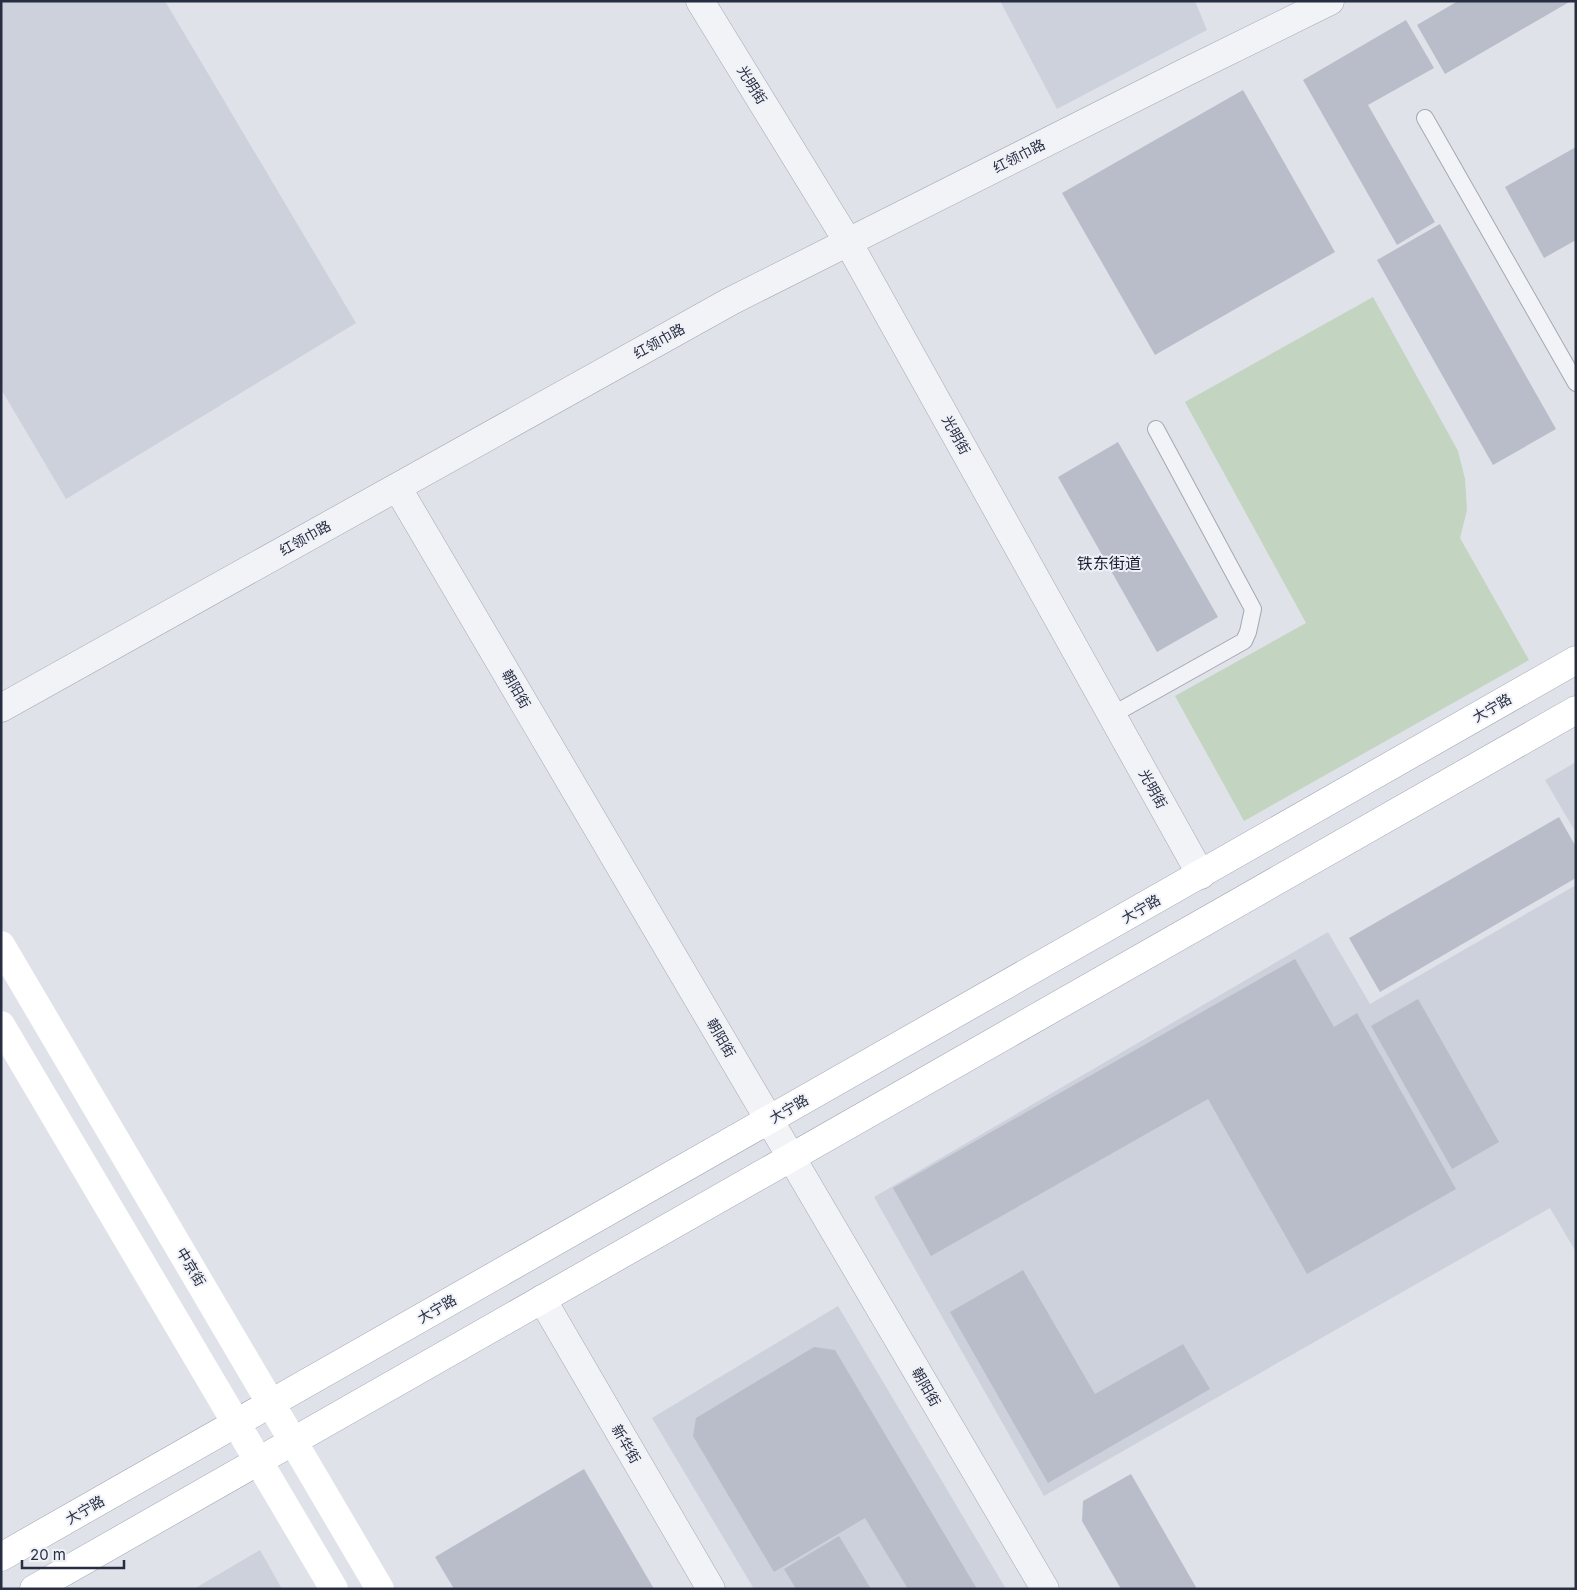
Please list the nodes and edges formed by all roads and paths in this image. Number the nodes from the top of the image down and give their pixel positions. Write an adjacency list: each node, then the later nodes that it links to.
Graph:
1 (700, 1): 4 (street, 光明街)
2 (1330, 1): 4 (street, 红领巾路)
3 (1425, 118): 5 (lane)
4 (848, 242): 7 (street, 红领巾路); 11 (street, 光明街)
5 (1576, 383)
6 (1156, 428): 11 (lane)
7 (397, 487): 9 (street, 红领巾路); 15 (street, 朝阳街)
8 (1576, 660): 12 (main road, 大宁路)
9 (1, 708)
10 (1576, 710): 16 (main road)
11 (1112, 715): 12 (street, 光明街)
12 (1201, 874): 15 (main road, 大宁路)
13 (1, 945): 18 (main road, 中京街)
14 (1, 1025): 19 (main road)
15 (769, 1120): 16 (street, 朝阳街); 18 (main road, 大宁路)
16 (791, 1158): 17 (main road); 27 (street, 朝阳街)
17 (542, 1299): 20 (main road); 26 (street, 新华街)
18 (271, 1403): 19 (main road, 大宁路); 20 (main road, 中京街)
19 (236, 1423): 21 (main road); 22 (main road, 大宁路)
20 (293, 1441): 21 (main road); 25 (main road, 中京街)
21 (258, 1461): 23 (main road); 24 (main road)
22 (1, 1557)
23 (34, 1589)
24 (334, 1589)
25 (380, 1589)
26 (711, 1589)
27 (1045, 1589)

